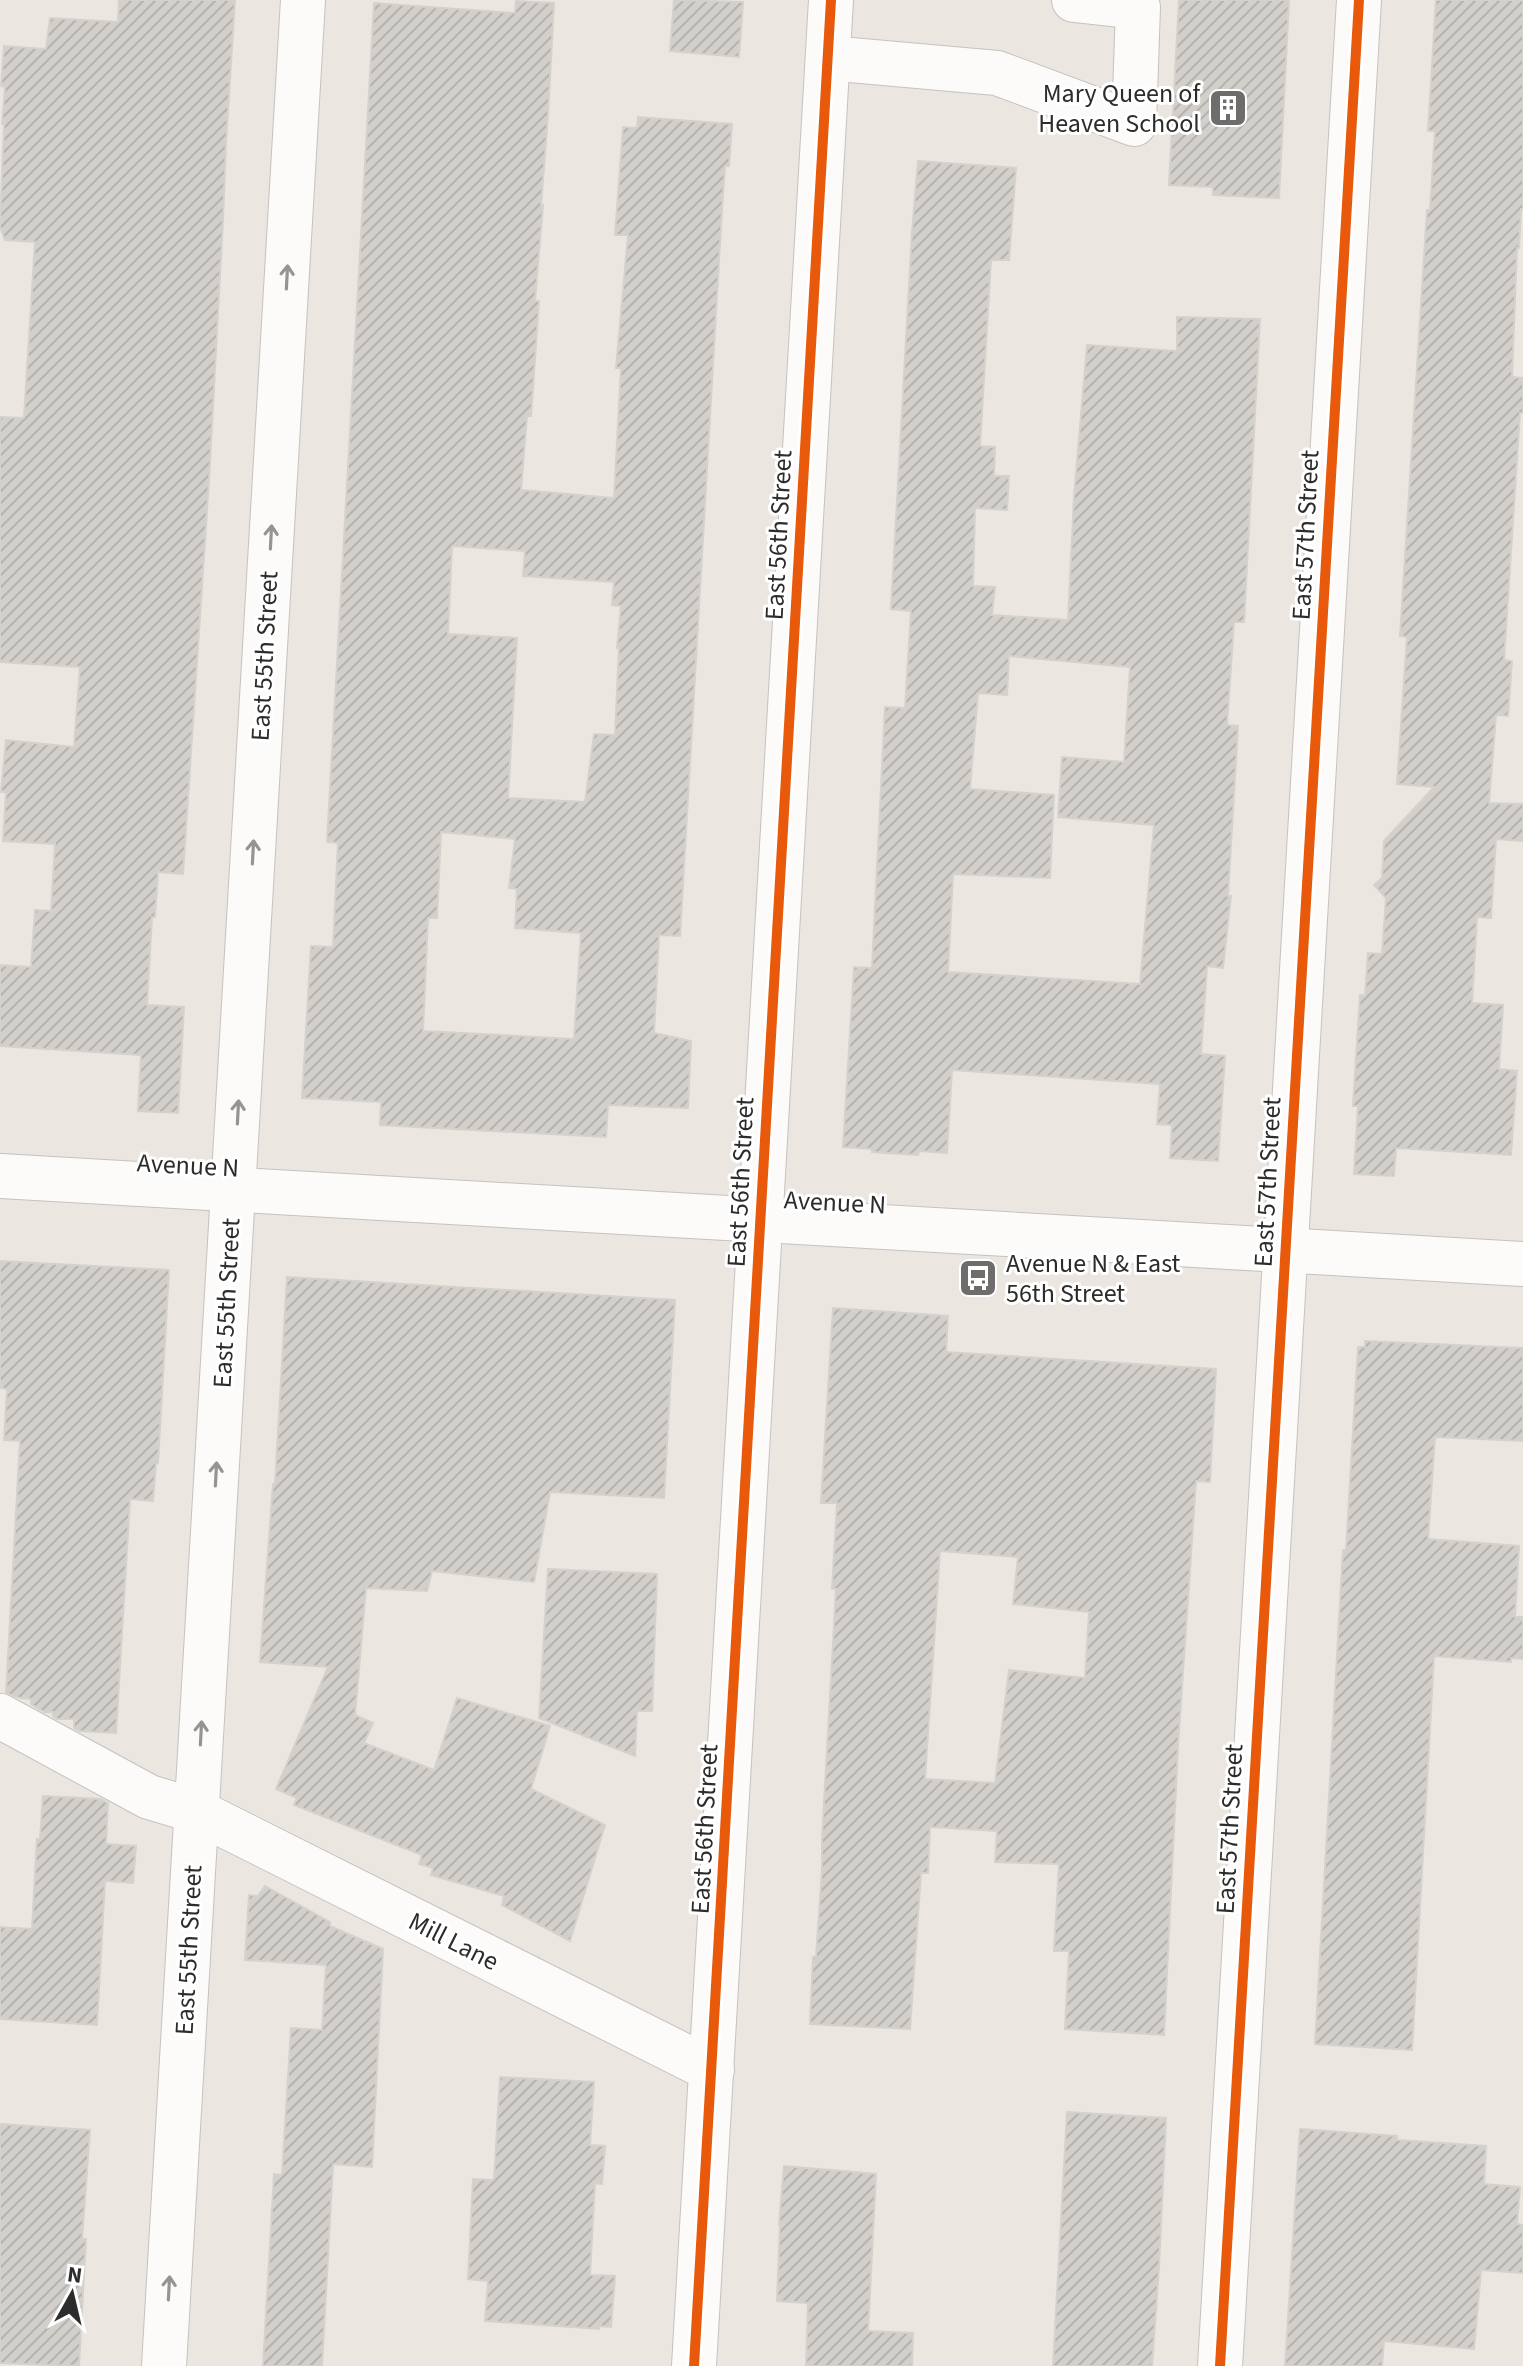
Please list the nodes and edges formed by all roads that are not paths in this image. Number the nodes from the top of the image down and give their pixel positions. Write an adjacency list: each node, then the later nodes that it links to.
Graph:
1 (303, 0): 7 (street, East 55th Street, one-way to 1)
2 (831, 0): 5 (street, East 56th Street)
3 (1074, 0): 5 (street)
4 (1359, 0): 9 (street, East 57th Street)
5 (828, 58): 8 (street, East 56th Street)
6 (0, 1176): 7 (street, Avenue N)
7 (233, 1189): 8 (street, Avenue N); 12 (street, East 55th Street, one-way to 7)
8 (759, 1220): 9 (street, Avenue N); 13 (street, East 56th Street)
9 (1285, 1250): 10 (street, Avenue N); 16 (street, East 57th Street)
10 (1523, 1264)
11 (0, 1716): 12 (street, Mill Lane)
12 (196, 1811): 13 (street, Mill Lane); 14 (street, East 55th Street, one-way to 12)
13 (712, 2070): 15 (street, East 56th Street)
14 (164, 2366)
15 (694, 2366)
16 (1220, 2366)

